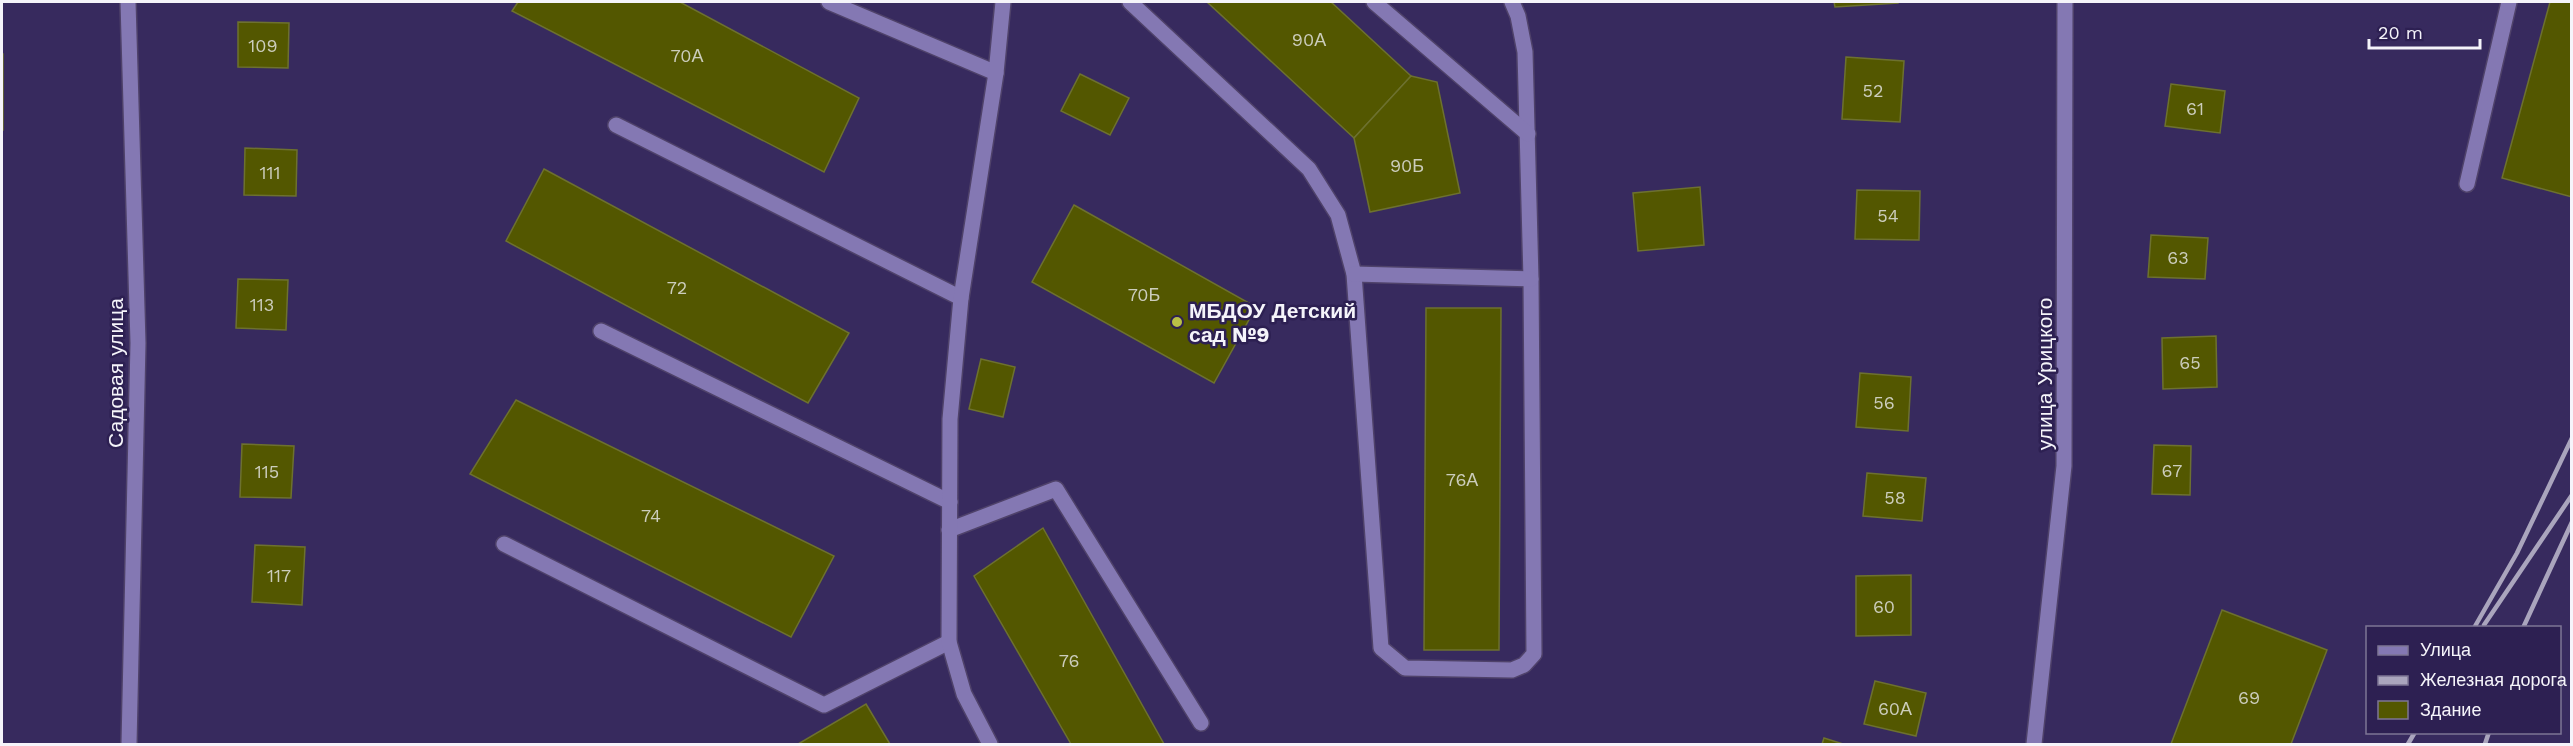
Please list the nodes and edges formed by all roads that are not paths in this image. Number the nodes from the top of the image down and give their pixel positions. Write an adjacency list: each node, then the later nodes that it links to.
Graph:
1 (128, 2): 22 (street, Садовая улица)
2 (829, 2): 9 (street)
3 (1004, 2): 9 (street)
4 (1130, 2): 13 (street)
5 (1374, 2): 11 (street)
6 (1512, 2): 11 (street)
7 (2066, 2): 24 (street, улица Урицкого)
8 (2509, 2): 12 (street)
9 (996, 73): 15 (street)
10 (616, 125): 15 (street)
11 (1528, 134): 14 (street)
12 (2467, 184)
13 (1354, 274): 14 (street); 14 (street)
14 (1532, 279)
15 (961, 298): 17 (street)
16 (601, 331): 17 (street)
17 (950, 502): 18 (street)
18 (950, 530): 20 (street); 21 (street)
19 (504, 543): 20 (street)
20 (949, 642): 23 (street)
21 (1202, 723)
22 (129, 744)
23 (990, 744)
24 (2034, 744)

